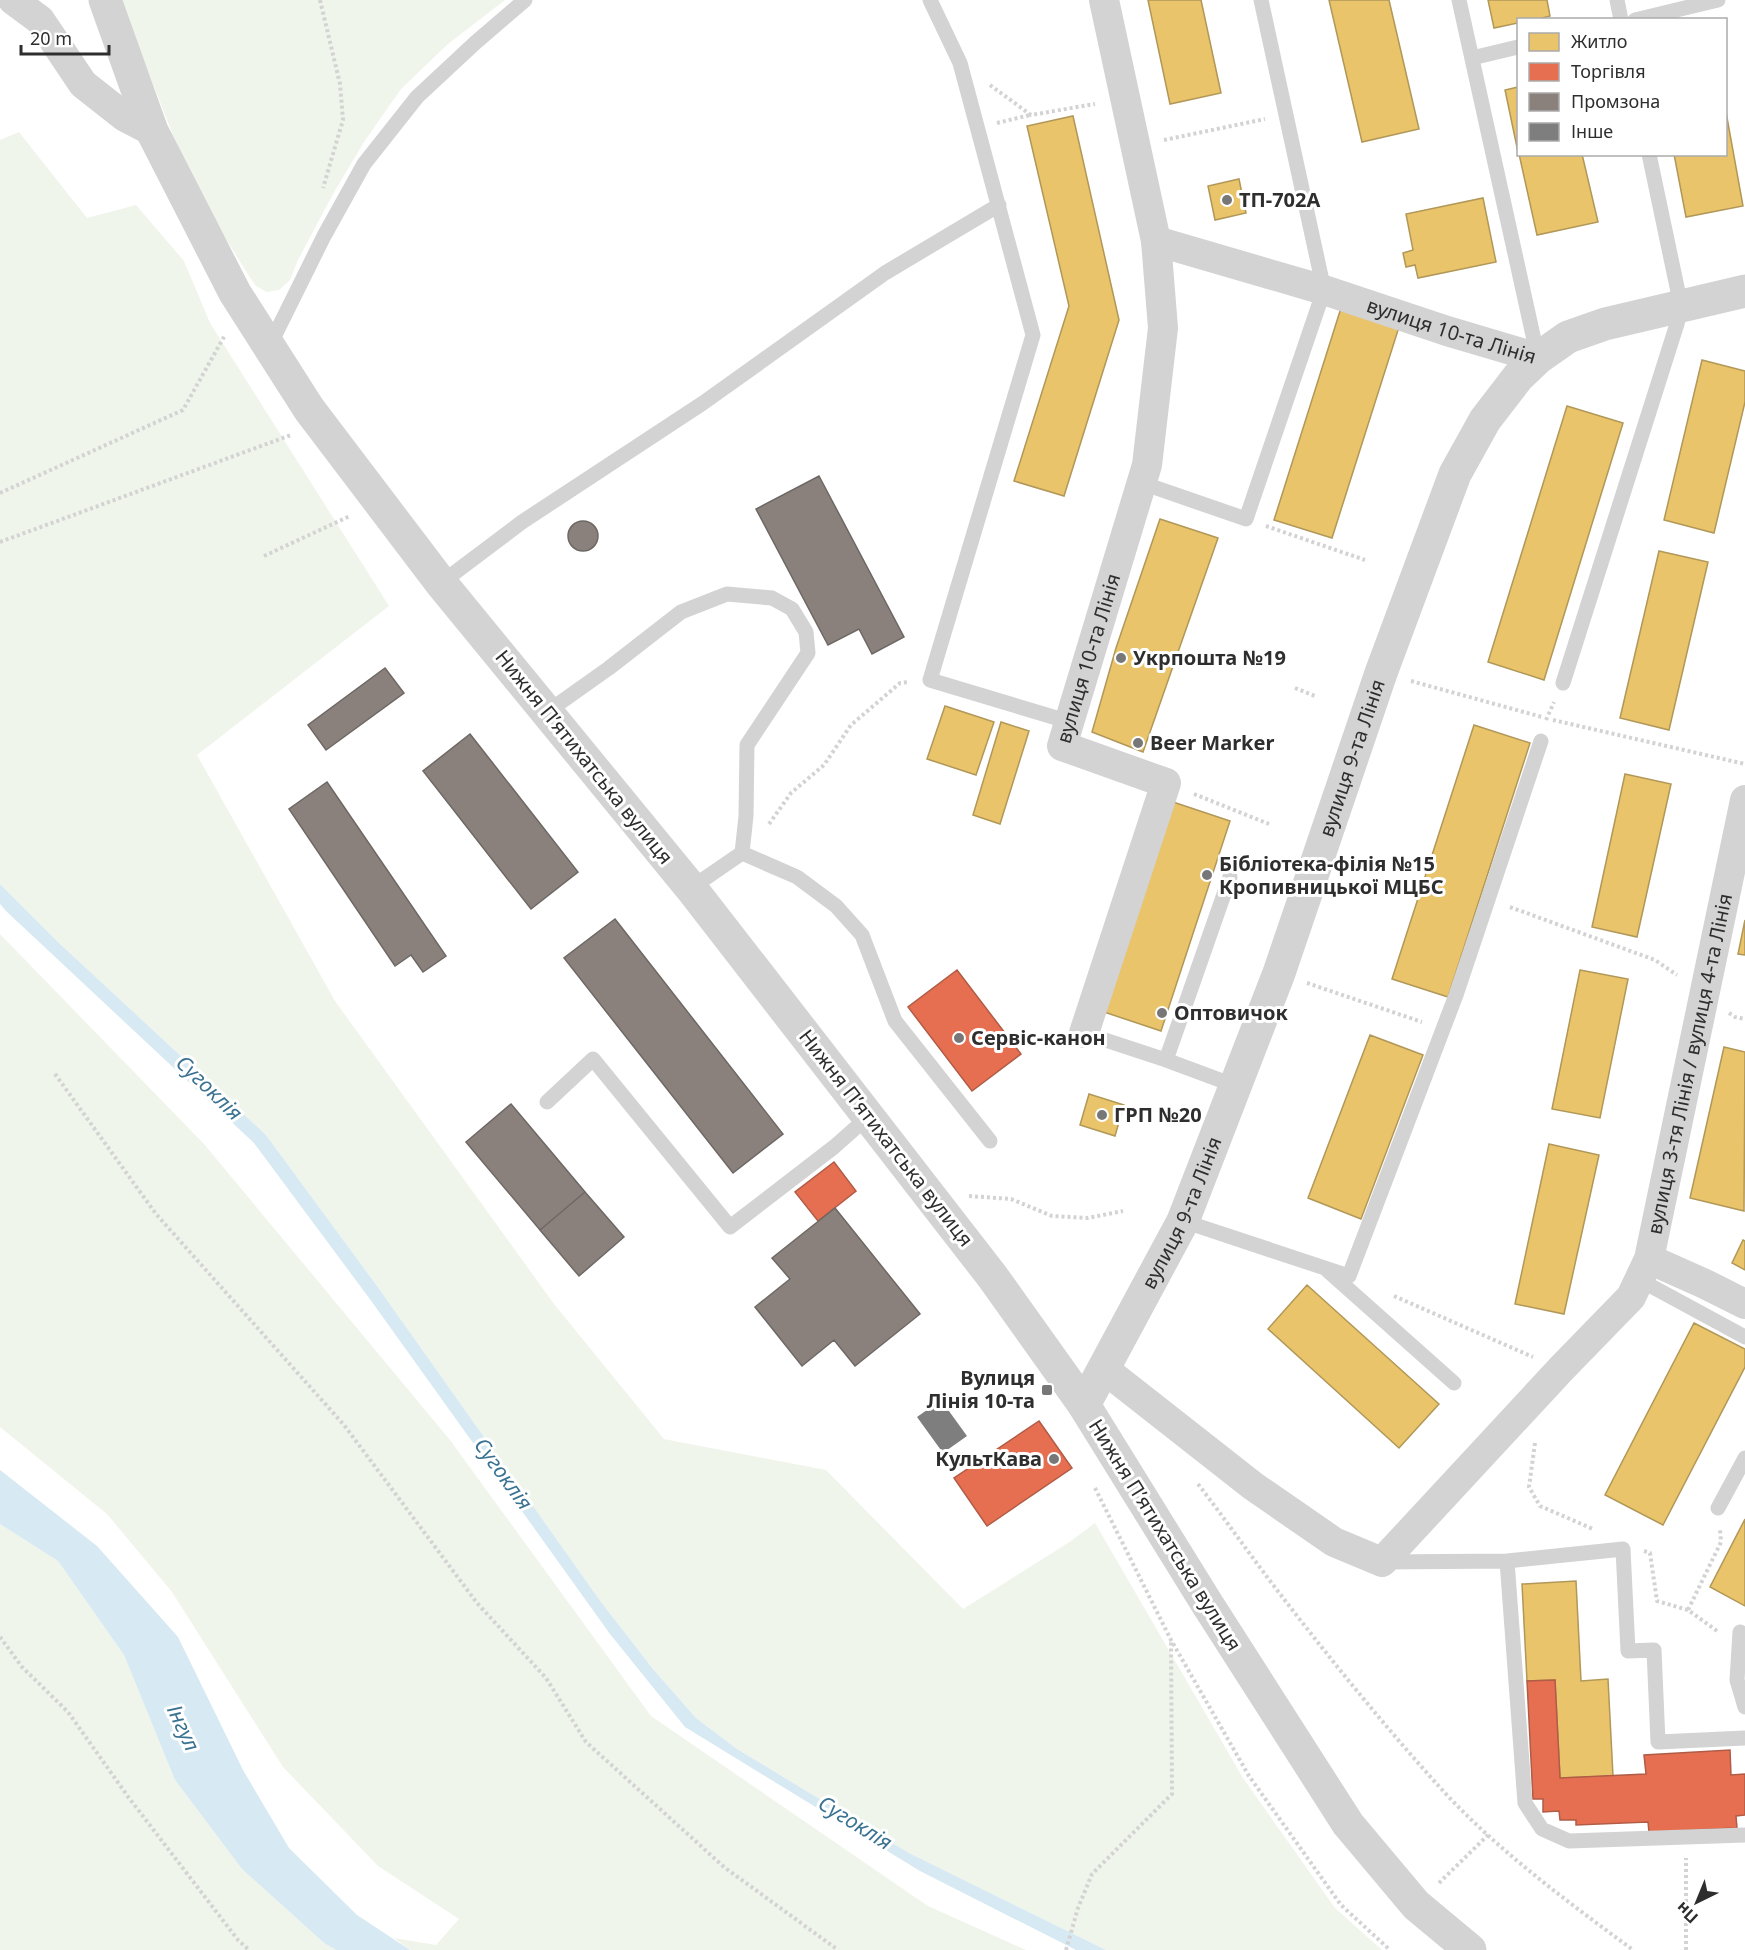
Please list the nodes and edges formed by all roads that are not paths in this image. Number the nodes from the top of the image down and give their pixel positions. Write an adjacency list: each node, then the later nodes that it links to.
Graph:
1 (13, 0): 14 (street)
2 (105, 0): 14 (street, Нижня Пʼятихатська вулиця)
3 (525, 0): 21 (lane)
4 (930, 0): 16 (lane)
5 (1104, 0): 17 (street, вулиця 10-та Лінія)
6 (1261, 0): 18 (lane)
7 (1458, 0): 13 (lane)
8 (1617, 0): 10 (lane)
9 (1718, 0): 11 (lane)
10 (1621, 18)
11 (1643, 18)
12 (1517, 47): 13 (lane)
13 (1472, 58): 22 (lane)
14 (152, 131): 21 (street, Нижня Пʼятихатська вулиця)
15 (1649, 156): 20 (lane)
16 (999, 205): 24 (lane); 27 (lane)
17 (1156, 241): 18 (street, вулиця 10-та Лінія); 23 (street, вулиця 10-та Лінія)
18 (1324, 290): 22 (street, вулиця 10-та Лінія); 23 (lane)
19 (1745, 291): 20 (street, вулиця 10-та Лінія)
20 (1681, 306): 22 (street, вулиця 10-та Лінія); 25 (lane)
21 (268, 348): 24 (street, Нижня Пʼятихатська вулиця)
22 (1538, 358): 35 (street, вулиця 9-та Лінія)
23 (1142, 483): 27 (street, вулиця 10-та Лінія)
24 (441, 583): 26 (street, Нижня Пʼятихатська вулиця)
25 (1563, 683)
26 (547, 712): 30 (lane); 32 (street, Нижня Пʼятихатська вулиця)
27 (1070, 722): 33 (street, вулиця 10-та Лінія)
28 (1541, 741): 40 (lane)
29 (1745, 800): 41 (street, вулиця 3-тя Лінія / вулиця 4-та Лінія)
30 (742, 853): 32 (lane); 38 (lane)
31 (1230, 878): 34 (lane)
32 (691, 888): 37 (street, Нижня Пʼятихатська вулиця)
33 (1084, 1033): 34 (lane)
34 (1166, 1060): 35 (lane)
35 (1236, 1086): 39 (street, вулиця 9-та Лінія)
36 (547, 1102): 37 (lane)
37 (869, 1116): 46 (street, Нижня Пʼятихатська вулиця)
38 (990, 1142)
39 (1183, 1221): 40 (lane); 44 (street, вулиця 9-та Лінія)
40 (1323, 1267): 45 (lane)
41 (1644, 1269): 42 (street); 43 (lane); 50 (street)
42 (1745, 1304)
43 (1745, 1337)
44 (1104, 1369): 46 (street, вулиця 9-та Лінія); 50 (street)
45 (1454, 1383)
46 (1084, 1405): 55 (street, Нижня Пʼятихатська вулиця)
47 (1745, 1458): 48 (lane)
48 (1718, 1508)
49 (1507, 1561): 50 (lane); 53 (lane); 54 (lane)
50 (1382, 1562)
51 (1742, 1641): 52 (lane)
52 (1745, 1707)
53 (1745, 1738)
54 (1745, 1835)
55 (1470, 1950)

